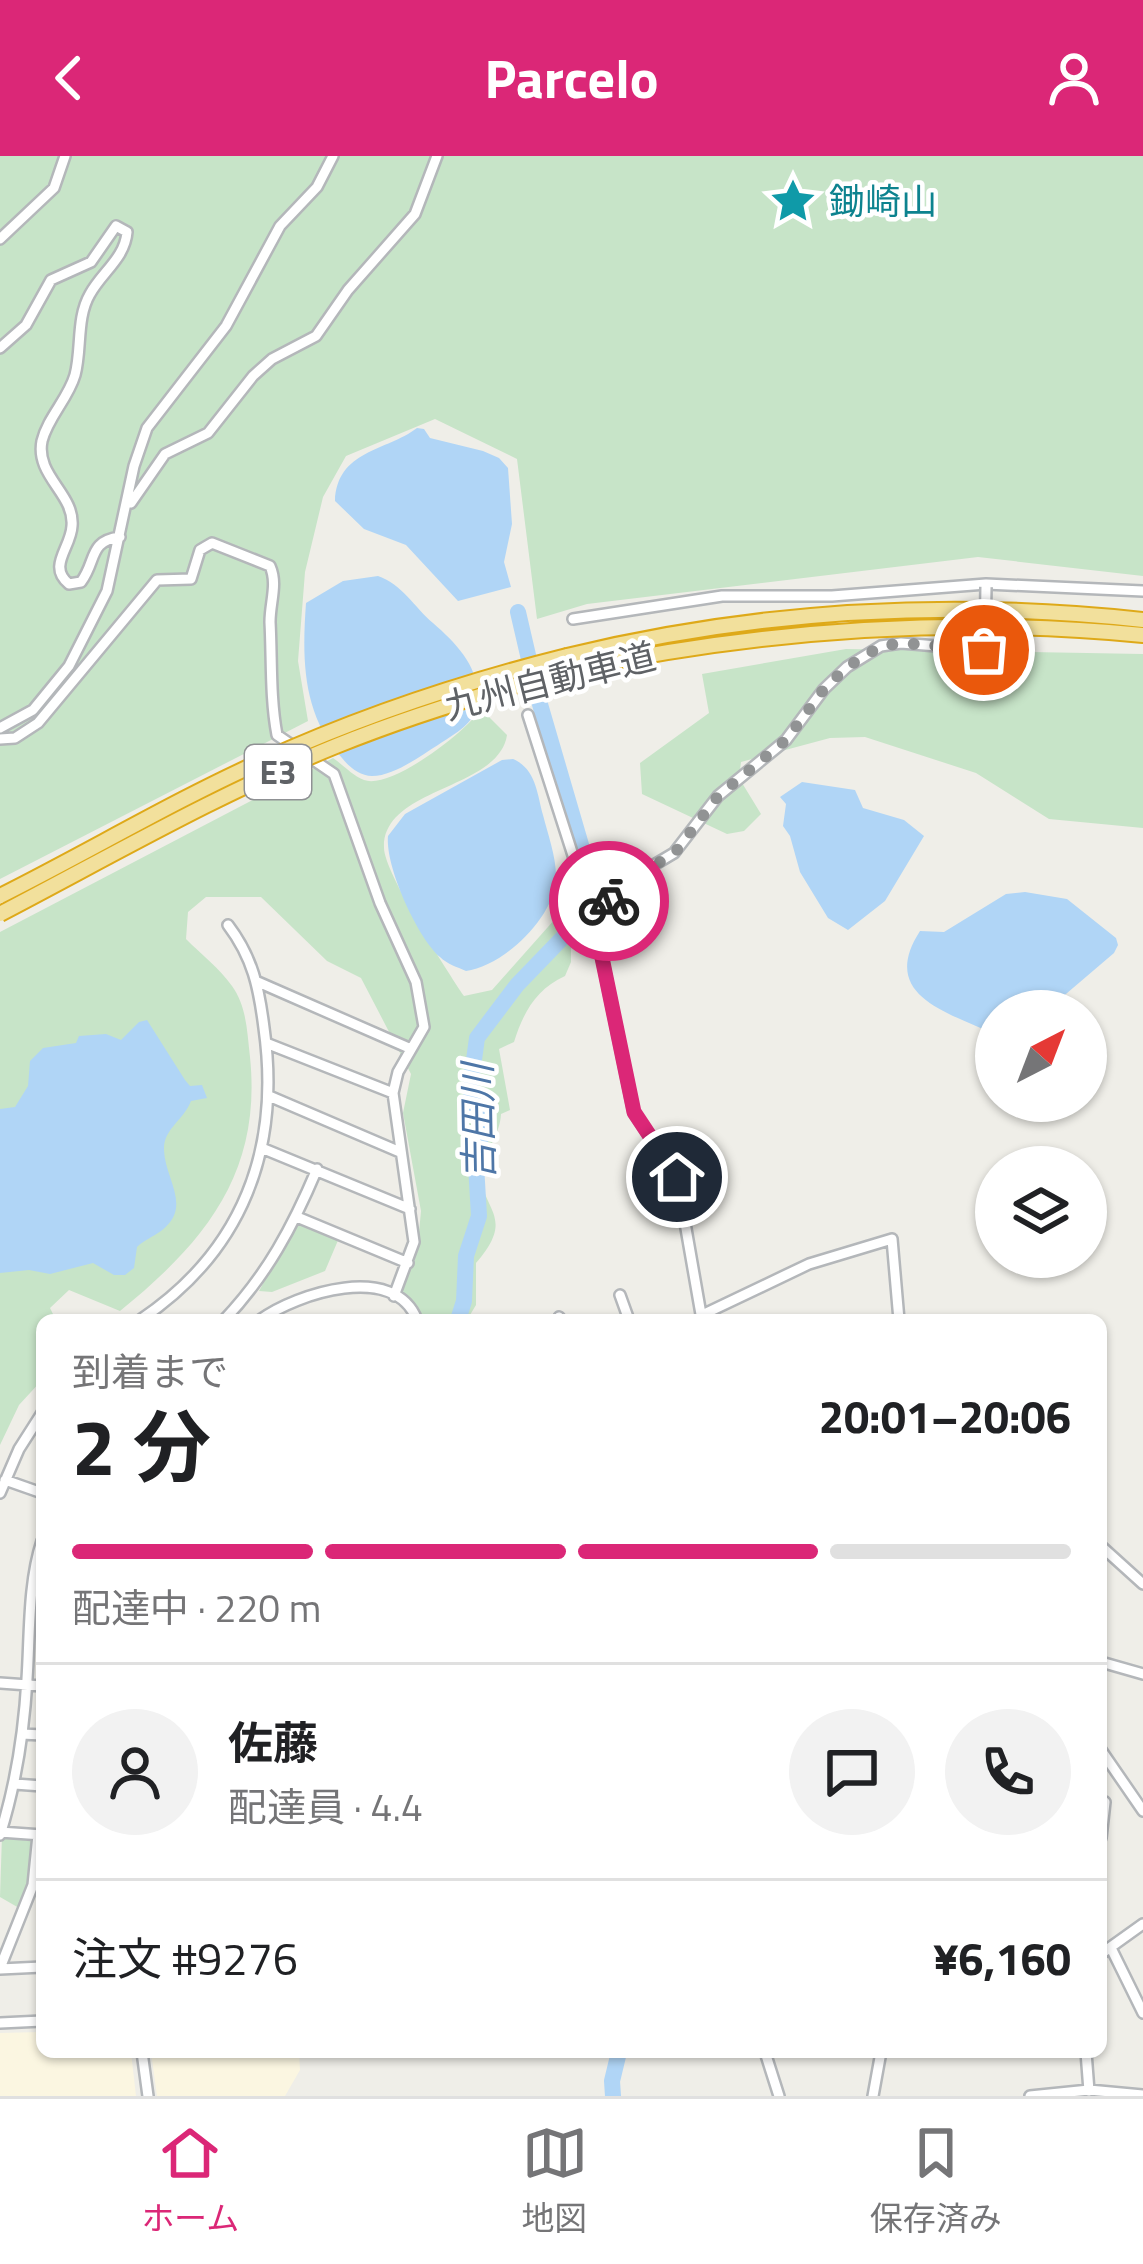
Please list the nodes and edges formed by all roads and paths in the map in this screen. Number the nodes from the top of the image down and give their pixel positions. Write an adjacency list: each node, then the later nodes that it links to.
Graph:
1 (64, 156): 4 (street)
2 (333, 156): 6 (street)
3 (437, 156): 6 (street)
4 (0, 239)
5 (0, 348): 7 (street)
6 (128, 508): 7 (street)
7 (120, 537): 15 (street)
8 (986, 586): 9 (street); 10 (street); 19 (street, bridge)
9 (1143, 590)
10 (573, 619)
11 (1143, 620): 13 (highway, 九州自動車道 / E3)
12 (1143, 635): 13 (highway, 九州自動車道 / E3)
13 (570, 663): 17 (highway, 九州自動車道 / E3, bridge); 18 (highway, 九州自動車道 / E3, bridge)
14 (528, 715): 19 (street)
15 (0, 728)
16 (0, 739): 23 (street)
17 (0, 896)
18 (0, 914)
19 (595, 924): 39 (street)
20 (228, 926): 21 (street)
21 (258, 982): 22 (street); 23 (street)
22 (266, 1043): 24 (street); 25 (street)
23 (410, 1048): 24 (street)
24 (393, 1093): 27 (street)
25 (269, 1096): 26 (street); 27 (street)
26 (264, 1148): 28 (street); 34 (street)
27 (400, 1152): 29 (street)
28 (317, 1169): 29 (street); 30 (street)
29 (410, 1209): 31 (street)
30 (297, 1217): 31 (street); 35 (street)
31 (408, 1263): 33 (street)
32 (620, 1295): 38 (street)
33 (394, 1296): 36 (street); 37 (street)
34 (148, 1314)
35 (230, 1314)
36 (275, 1314)
37 (414, 1314)
38 (626, 1314)
39 (701, 1314)
40 (708, 1314): 41 (street)
41 (898, 1314)
42 (36, 1424): 43 (street)
43 (5, 1480): 44 (street); 45 (street)
44 (36, 1491)
45 (0, 1493)
46 (1107, 1551): 47 (street)
47 (1143, 1584)
48 (36, 1596): 52 (street)
49 (1107, 1664): 50 (street)
50 (1143, 1674)
51 (0, 1683): 52 (street)
52 (27, 1685): 53 (street); 54 (street)
53 (36, 1686)
54 (22, 1734): 55 (street); 57 (street)
55 (36, 1735)
56 (1107, 1760): 59 (street)
57 (15, 1784): 58 (street); 62 (street)
58 (36, 1786)
59 (1130, 1798): 60 (street); 61 (street)
60 (1107, 1801)
61 (1143, 1811)
62 (0, 1833): 63 (street)
63 (36, 1835)
64 (36, 1890): 69 (street)
65 (1143, 1924): 66 (street)
66 (1107, 1951)
67 (1107, 1953): 71 (street)
68 (36, 1967): 69 (street)
69 (0, 1968)
70 (1143, 1972): 71 (street)
71 (1127, 1977): 72 (street)
72 (1143, 2013)
73 (36, 2021): 74 (street)
74 (0, 2023)
75 (143, 2058): 81 (street)
76 (767, 2058): 82 (street)
77 (879, 2058): 83 (street)
78 (1086, 2058): 79 (street)
79 (1089, 2093): 80 (street); 84 (street)
80 (1143, 2095)
81 (148, 2096)
82 (779, 2096)
83 (873, 2096)
84 (1030, 2096)

